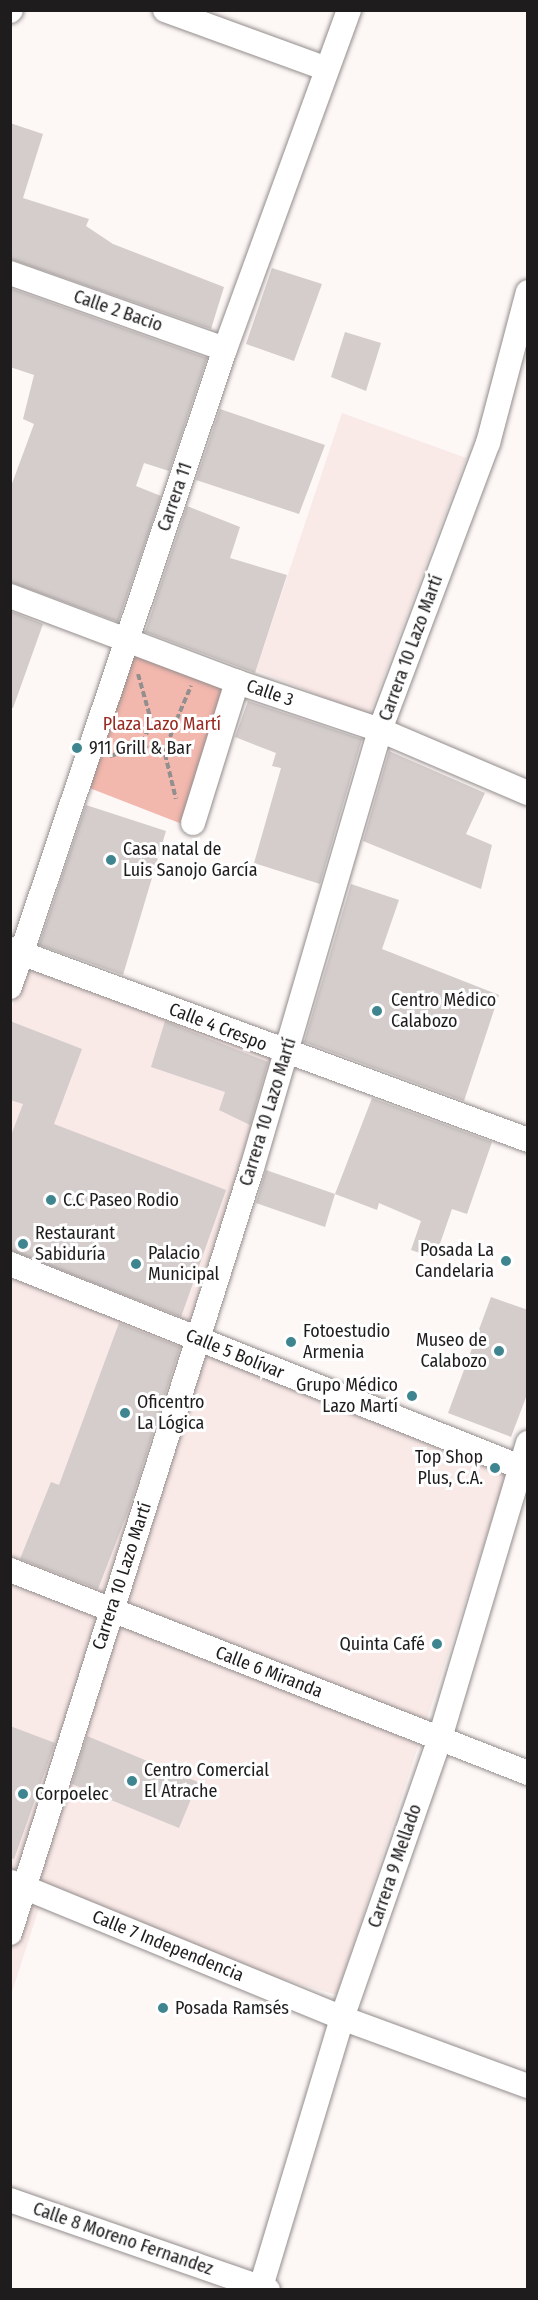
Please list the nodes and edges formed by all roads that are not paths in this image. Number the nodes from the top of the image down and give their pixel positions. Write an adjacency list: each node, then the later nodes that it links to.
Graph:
1 (165, 10): 3 (street)
2 (349, 10): 3 (street, Carrera 11)
3 (327, 69): 6 (street, Carrera 11)
4 (10, 273): 6 (street, Calle 2 Bacio)
5 (528, 292): 10 (street, Carrera 10 Lazo Martí)
6 (225, 349): 8 (street, Carrera 11)
7 (10, 596): 8 (street, Calle 3)
8 (128, 640): 9 (street, Calle 3); 13 (street, Carrera 11)
9 (237, 682): 10 (street, Calle 3); 12 (street)
10 (380, 730): 11 (street, Calle 3); 15 (street, Carrera 10 Lazo Martí)
11 (528, 793)
12 (194, 823)
13 (16, 951): 14 (street, Carrera 11); 15 (street, Calle 4 Crespo)
14 (10, 987)
15 (286, 1053): 16 (street, Calle 4 Crespo); 18 (street, Carrera 10 Lazo Martí)
16 (528, 1140)
17 (10, 1264): 18 (street, Calle 5 Bolívar)
18 (198, 1340): 20 (street, Calle 5 Bolívar); 22 (street, Carrera 10 Lazo Martí)
19 (528, 1443): 20 (street, Carrera 9 Mellado)
20 (524, 1468): 23 (street, Carrera 9 Mellado)
21 (10, 1570): 22 (street, Calle 6 Miranda)
22 (111, 1611): 23 (street, Calle 6 Miranda); 25 (street, Carrera 10 Lazo Martí)
23 (440, 1738): 24 (street, Calle 6 Miranda); 27 (street, Carrera 9 Mellado)
24 (528, 1773)
25 (18, 1884): 26 (street, Carrera 10 Lazo Martí); 27 (street, Calle 7 Independencia)
26 (10, 1934)
27 (342, 2018): 28 (street, Calle 7 Independencia); 30 (street, Carrera 9 Mellado)
28 (528, 2086)
29 (10, 2200): 30 (street, Calle 8 Moreno Fernandez)
30 (263, 2288)

